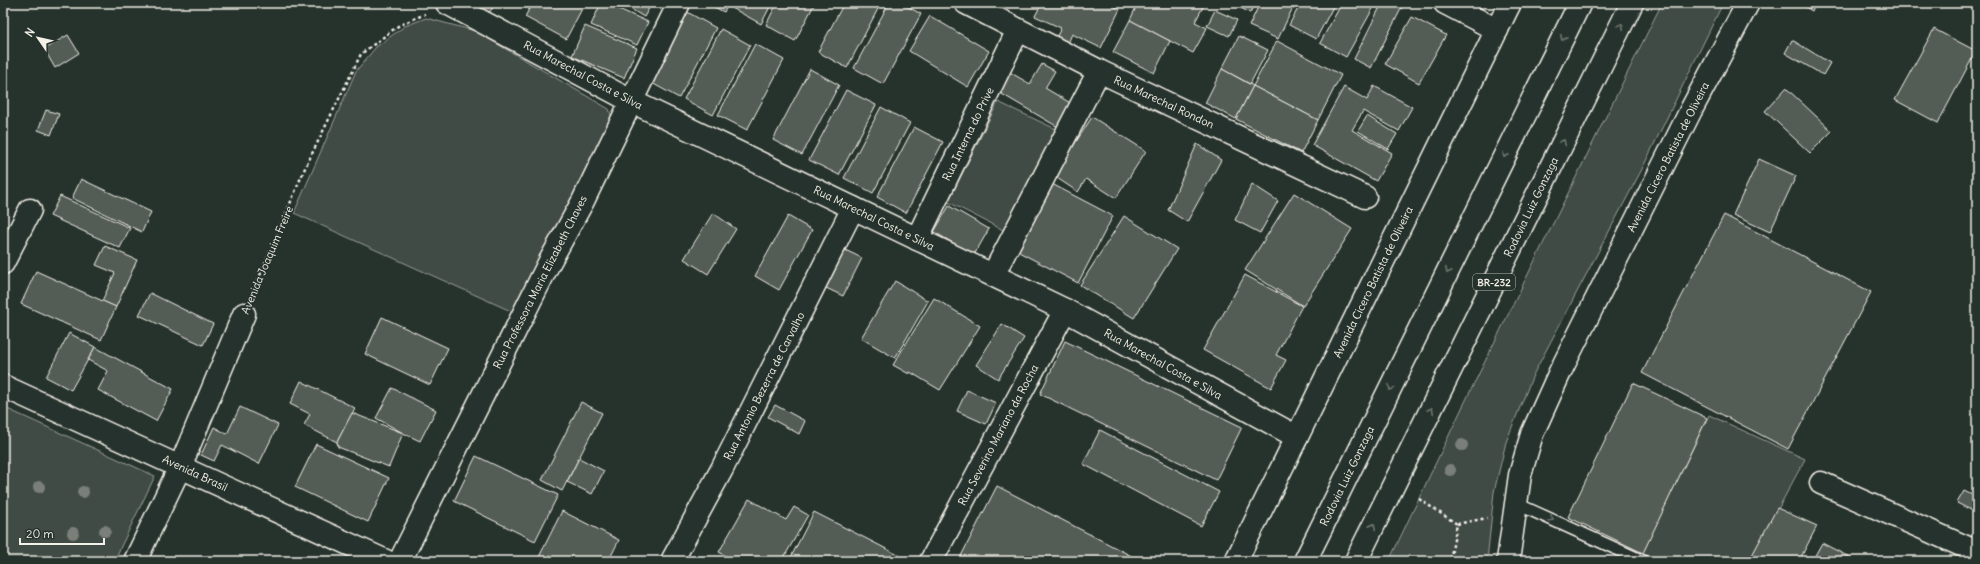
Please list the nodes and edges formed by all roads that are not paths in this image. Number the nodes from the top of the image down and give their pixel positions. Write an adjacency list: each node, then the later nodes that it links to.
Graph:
1 (448, 3): 12 (main road, Rua Marechal Costa e Silva)
2 (679, 3): 12 (main road, Rua Professora Maria Elizabeth Chaves)
3 (966, 3): 9 (main road, Rua Marechal Rondon)
4 (1445, 3): 10 (main road)
5 (1510, 3): 10 (main road, Avenida Cicero Batista de Oliveira)
6 (1580, 3): 33 (main road, Rodovia Luiz Gonzaga, one-way to 33)
7 (1632, 3): 34 (main road, Rodovia Luiz Gonzaga / BR-232, one-way to 7)
8 (1748, 3): 25 (main road, Avenida Cicero Batista de Oliveira)
9 (1018, 30): 11 (main road, Rua Marechal Rondon); 16 (main road, Rua Interna do Prive)
10 (1497, 30): 22 (main road, Avenida Cicero Batista de Oliveira)
11 (1099, 71): 13 (main road, Rua Marechal Rondon); 18 (main road)
12 (631, 101): 14 (main road, Rua Marechal Costa e Silva); 29 (main road, Rua Professora Maria Elizabeth Chaves)
13 (1365, 197)
14 (853, 208): 16 (main road, Rua Marechal Costa e Silva); 30 (main road, Rua Antonio Bezerra de Carvalho)
15 (30, 210): 17 (main road)
16 (917, 239): 18 (main road, Rua Marechal Costa e Silva)
17 (3, 263)
18 (993, 276): 19 (main road, Rua Marechal Costa e Silva)
19 (1065, 310): 22 (main road, Rua Marechal Costa e Silva); 31 (main road, Rua Severino Mariano da Rocha)
20 (244, 314): 23 (main road, Avenida Joaquim Freire)
21 (3, 386): 23 (main road, Avenida Brasil)
22 (1297, 437): 32 (main road, Avenida Cicero Batista de Oliveira)
23 (180, 466): 27 (main road, Avenida Joaquim Freire); 28 (main road, Avenida Brasil)
24 (1821, 483): 26 (main road)
25 (1515, 503): 35 (main road, Avenida Cicero Batista de Oliveira); 36 (lane, one-way to 36)
26 (1977, 552)
27 (135, 561)
28 (386, 561)
29 (400, 561)
30 (672, 561)
31 (931, 561)
32 (1236, 561)
33 (1305, 561)
34 (1356, 561)
35 (1508, 561)
36 (1643, 561)

